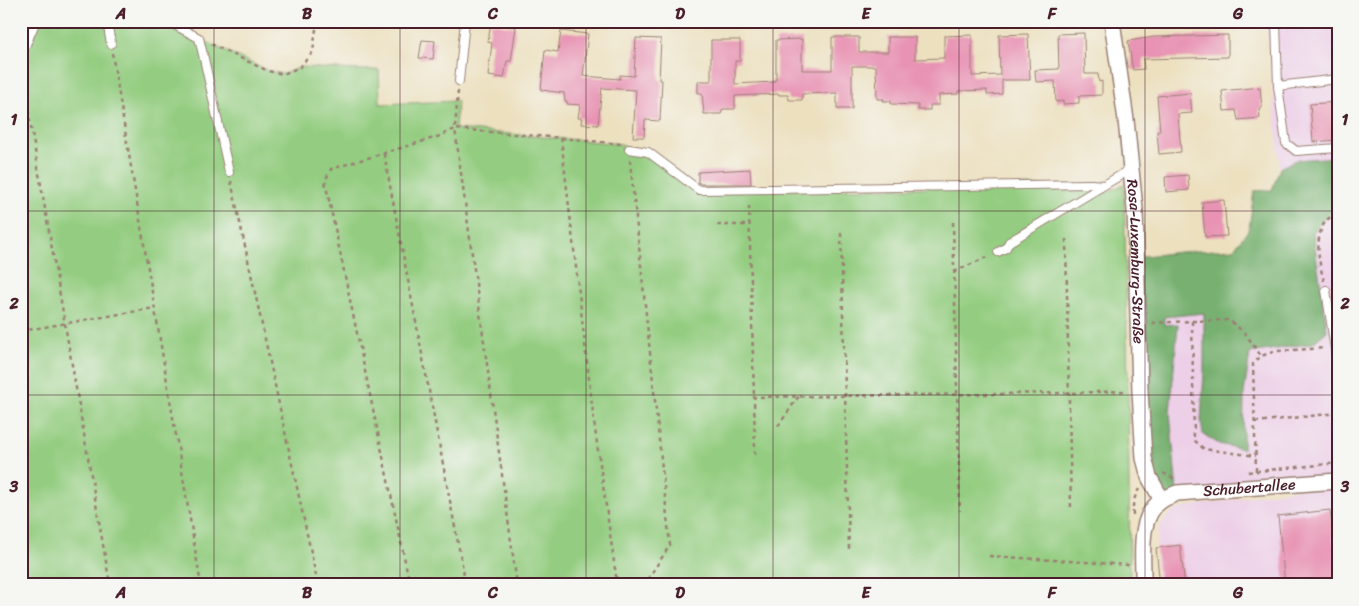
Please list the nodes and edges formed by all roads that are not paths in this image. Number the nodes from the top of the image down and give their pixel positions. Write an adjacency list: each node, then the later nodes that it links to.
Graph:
1 (36, 21): 8 (lane)
2 (107, 21): 7 (lane)
3 (167, 21): 15 (lane)
4 (464, 21): 10 (lane)
5 (1112, 21): 14 (street, Rosa-Luxemburg-Straße)
6 (1276, 21): 11 (lane)
7 (110, 44)
8 (21, 56)
9 (1338, 79): 11 (lane)
10 (459, 81)
11 (1278, 86): 13 (lane)
12 (629, 148): 16 (lane)
13 (1338, 148)
14 (1131, 169): 16 (lane); 21 (street, Rosa-Luxemburg-Straße)
15 (229, 172)
16 (1104, 185): 17 (lane)
17 (998, 252)
18 (1326, 290): 19 (lane)
19 (1338, 369)
20 (1338, 480): 21 (street, Schubertallee)
21 (1162, 500): 22 (street)
22 (1144, 585)

